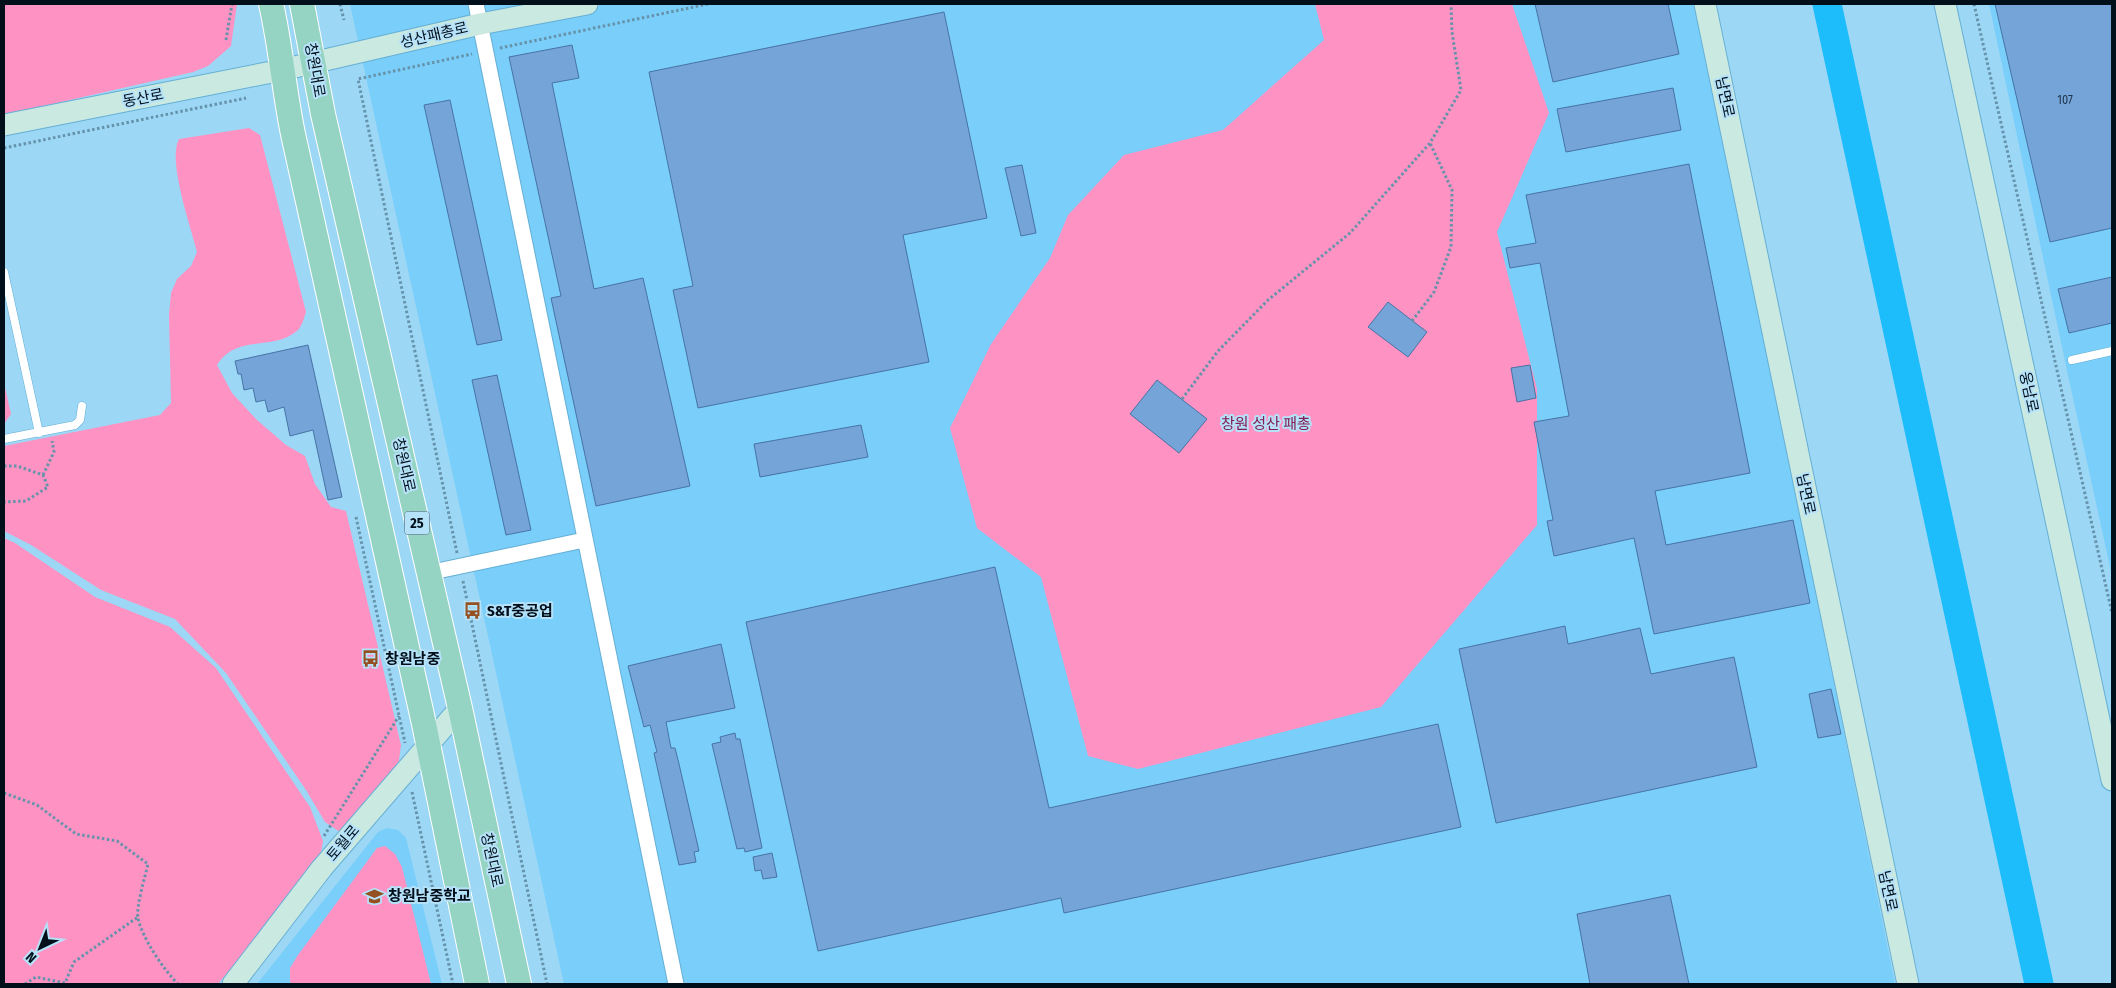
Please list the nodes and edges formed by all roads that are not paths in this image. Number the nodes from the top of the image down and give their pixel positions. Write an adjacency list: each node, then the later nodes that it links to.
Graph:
1 (271, 4): 9 (main road, 창원대로 / 25)
2 (302, 4): 8 (main road, 창원대로 / 25)
3 (476, 4): 7 (street)
4 (587, 4): 7 (street, 성산패총로)
5 (1705, 4): 26 (street, 남면로)
6 (1945, 4): 21 (street, 웅남로)
7 (480, 24): 8 (street, 성산패총로); 17 (street)
8 (314, 62): 9 (street, 성산패총로); 18 (main road, 창원대로 / 25)
9 (282, 70): 10 (street, 동산로); 20 (main road, 창원대로 / 25)
10 (4, 125)
11 (4, 272): 15 (lane)
12 (2112, 351): 13 (lane)
13 (2072, 360)
14 (82, 406): 15 (lane)
15 (39, 433): 16 (lane)
16 (4, 439)
17 (584, 540): 18 (street); 25 (street)
18 (428, 573): 19 (main road, 창원대로 / 25)
19 (460, 708): 20 (street, 토월로); 24 (main road, 창원대로 / 25)
20 (428, 746): 22 (street, 토월로); 23 (main road, 창원대로 / 25)
21 (2112, 780)
22 (233, 984)
23 (478, 984)
24 (519, 984)
25 (676, 984)
26 (1908, 984)

